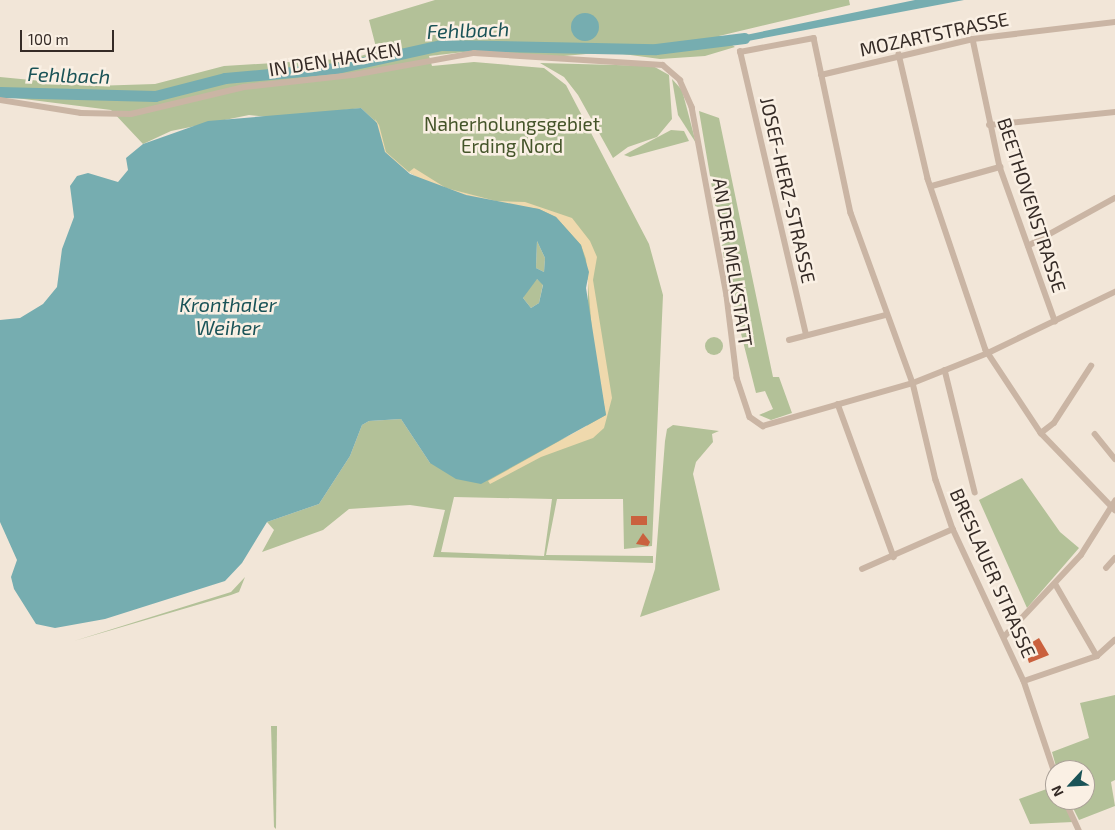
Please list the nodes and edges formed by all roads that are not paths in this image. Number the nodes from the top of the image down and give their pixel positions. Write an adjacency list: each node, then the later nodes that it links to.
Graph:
1 (1115, 22): 3 (street, MOZARTSTRASSE)
2 (814, 38): 6 (street, BRESLAUER STRASSE); 17 (street, JOSEF-HERZ-STRASSE)
3 (972, 39): 4 (street, MOZARTSTRASSE); 9 (street, BEETHOVENSTRASSE)
4 (899, 54): 6 (street, MOZARTSTRASSE); 11 (street)
5 (674, 74): 7 (street, IN DEN HACKEN); 23 (street, AN DER MELKSTATT)
6 (820, 74): 15 (street, BRESLAUER STRASSE)
7 (0, 100)
8 (1115, 112): 9 (street)
9 (989, 125): 10 (street, BEETHOVENSTRASSE)
10 (1000, 167): 11 (street); 13 (street, BEETHOVENSTRASSE)
11 (932, 186): 19 (street)
12 (1115, 198): 13 (street)
13 (1028, 246): 16 (street, BEETHOVENSTRASSE)
14 (1115, 292): 16 (street)
15 (886, 315): 17 (street); 22 (street, BRESLAUER STRASSE)
16 (1055, 321): 19 (street)
17 (806, 335): 18 (street)
18 (789, 340)
19 (988, 353): 21 (street); 24 (street)
20 (1090, 366): 24 (street)
21 (945, 370): 22 (street); 27 (street)
22 (913, 382): 23 (street); 30 (street, BRESLAUER STRASSE)
23 (838, 404): 31 (street)
24 (1040, 433): 29 (street)
25 (1095, 434): 26 (street)
26 (1115, 459)
27 (975, 492)
28 (1115, 501): 29 (street)
29 (1113, 508): 35 (street)
30 (953, 529): 31 (street); 36 (street, BRESLAUER STRASSE)
31 (894, 557): 34 (street)
32 (1115, 558): 33 (street)
33 (1106, 568)
34 (862, 569)
35 (1056, 585): 36 (street); 38 (street)
36 (1004, 637): 39 (street, BRESLAUER STRASSE)
37 (1115, 640): 38 (street)
38 (1097, 656): 39 (street)
39 (1024, 681): 40 (street, BRESLAUER STRASSE)
40 (1051, 760)
41 (1070, 810): 42 (street)
42 (1079, 830)

